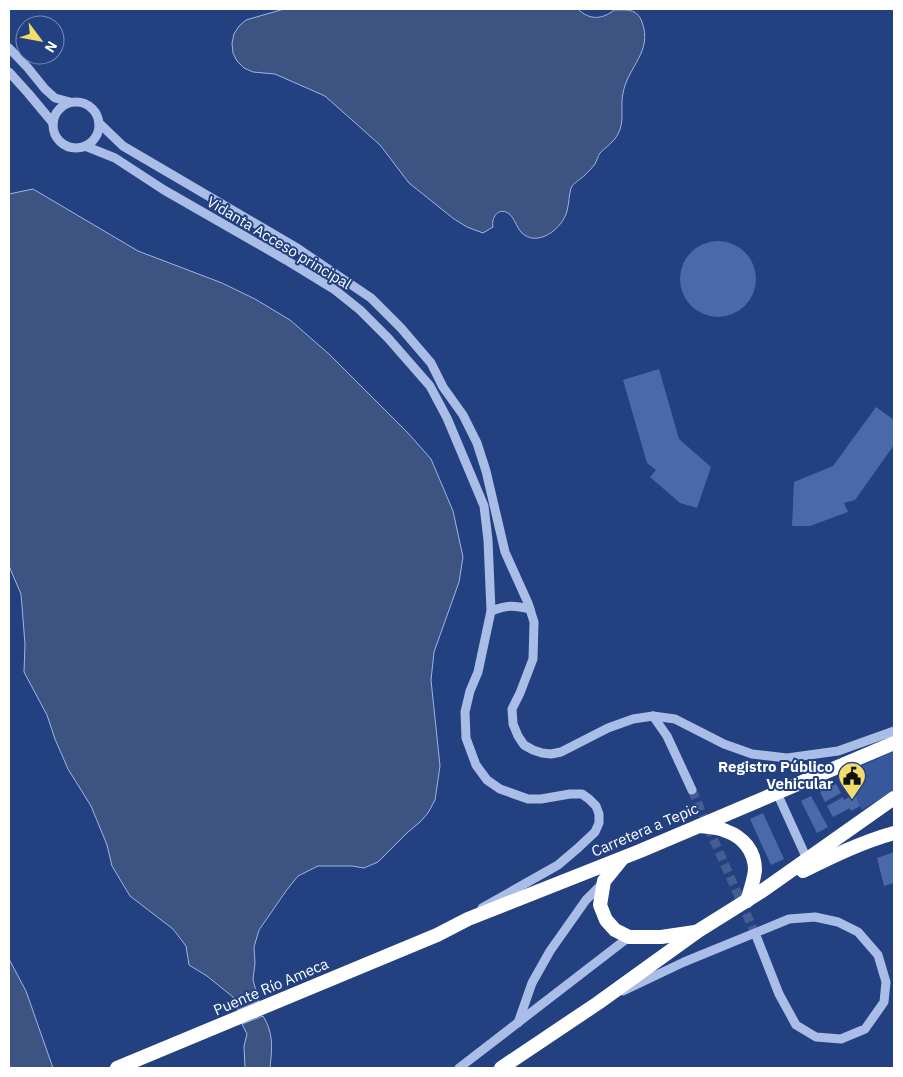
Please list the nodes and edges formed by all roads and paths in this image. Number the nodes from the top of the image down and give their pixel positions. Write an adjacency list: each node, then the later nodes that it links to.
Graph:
1 (9, 48): 3 (street)
2 (9, 72): 4 (street, Vidanta Acceso principal)
3 (70, 102): 4 (street); 5 (street)
4 (53, 123): 6 (street, Vidanta Acceso principal)
5 (100, 123): 6 (street); 7 (street)
6 (85, 146): 8 (street, Vidanta Acceso principal)
7 (530, 609): 8 (street); 9 (street)
8 (491, 611): 22 (street, Vidanta Acceso principal)
9 (653, 716): 10 (street); 12 (street)
10 (894, 731)
11 (894, 744): 13 (highway, Carretera a Tepic)
12 (692, 790)
13 (777, 793): 15 (highway, Carretera a Tepic); 18 (street)
14 (894, 798): 18 (highway)
15 (698, 826): 17 (highway, Carretera a Tepic); 21 (highway)
16 (894, 833): 20 (highway)
17 (623, 858): 19 (highway); 22 (highway, Carretera a Tepic)
18 (807, 859): 20 (highway)
19 (604, 882): 25 (highway); 28 (street)
20 (762, 891): 21 (highway)
21 (747, 901): 23 (highway)
22 (468, 919): 24 (highway, Carretera a Tepic)
23 (698, 931): 25 (highway); 27 (highway)
24 (437, 935): 29 (highway, Puente Río Ameca)
25 (629, 937): 28 (street)
26 (757, 938): 27 (street)
27 (598, 1003): 31 (highway)
28 (518, 1024): 30 (street)
29 (117, 1068)
30 (459, 1068)
31 (501, 1068)

